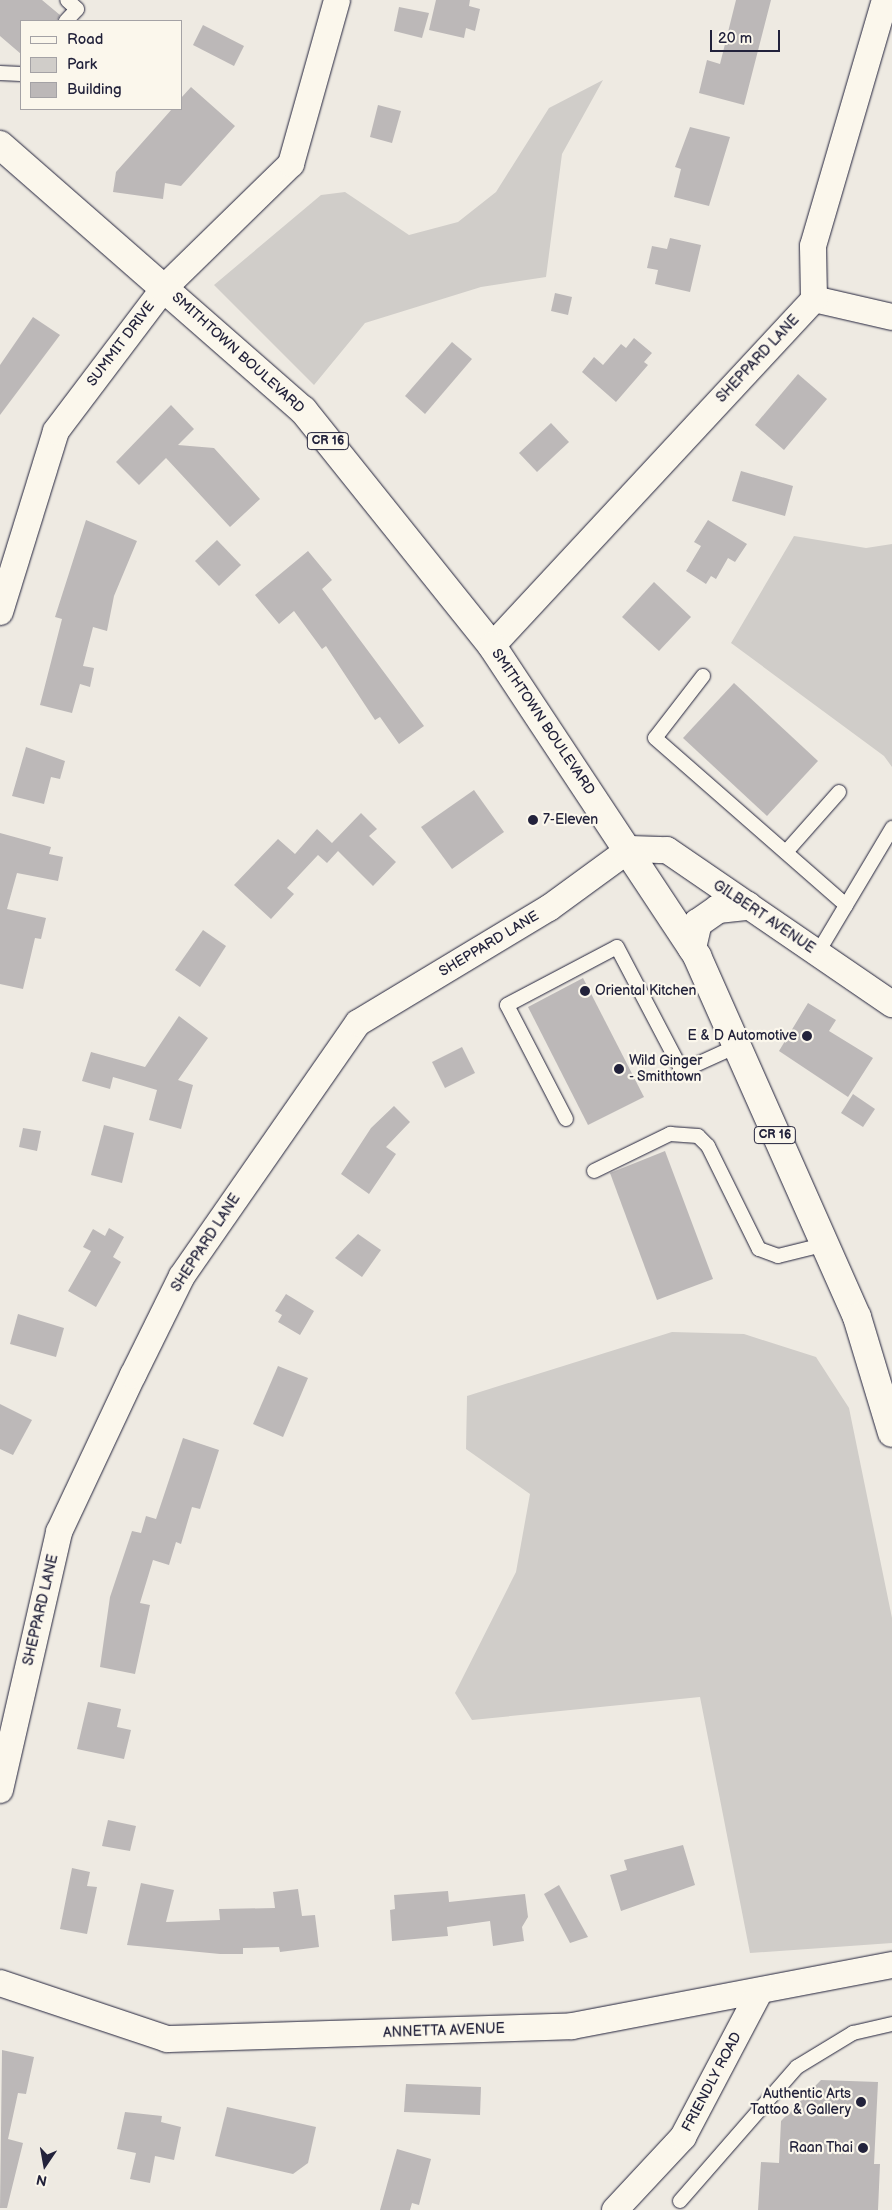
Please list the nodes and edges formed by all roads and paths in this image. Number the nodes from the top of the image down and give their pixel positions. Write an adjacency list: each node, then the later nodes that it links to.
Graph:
1 (67, 0): 4 (lane)
2 (337, 0): 8 (street, SUMMIT DRIVE)
3 (885, 0): 9 (street)
4 (67, 20)
5 (0, 73): 6 (lane)
6 (20, 74)
7 (0, 145): 8 (main road, SMITHTOWN BOULEVARD / CR 16)
8 (165, 287): 11 (street, SUMMIT DRIVE); 12 (main road, SMITHTOWN BOULEVARD / CR 16)
9 (814, 299): 10 (street); 12 (street, SHEPPARD LANE)
10 (892, 317)
11 (0, 612)
12 (492, 646): 16 (main road, SMITHTOWN BOULEVARD / CR 16)
13 (703, 676): 17 (lane)
14 (838, 792): 17 (lane)
15 (892, 828): 18 (lane)
16 (630, 849): 19 (street, GILBERT AVENUE); 20 (main road, SMITHTOWN BOULEVARD / CR 16); 28 (street, SHEPPARD LANE)
17 (786, 852): 18 (lane)
18 (846, 905): 21 (lane)
19 (748, 906): 20 (main road); 21 (street, GILBERT AVENUE)
20 (692, 948): 23 (main road, SMITHTOWN BOULEVARD / CR 16)
21 (817, 954): 22 (street, GILBERT AVENUE)
22 (892, 1004)
23 (739, 1046): 24 (lane); 26 (main road, SMITHTOWN BOULEVARD / CR 16)
24 (566, 1119)
25 (594, 1171): 26 (lane)
26 (827, 1244): 27 (main road, SMITHTOWN BOULEVARD / CR 16)
27 (892, 1433)
28 (0, 1790)
29 (892, 1966): 31 (street, ANNETTA AVENUE)
30 (0, 1983): 31 (street, ANNETTA AVENUE)
31 (760, 1991): 34 (street, FRIENDLY ROAD)
32 (892, 2024): 33 (lane)
33 (680, 2201)
34 (615, 2210)

